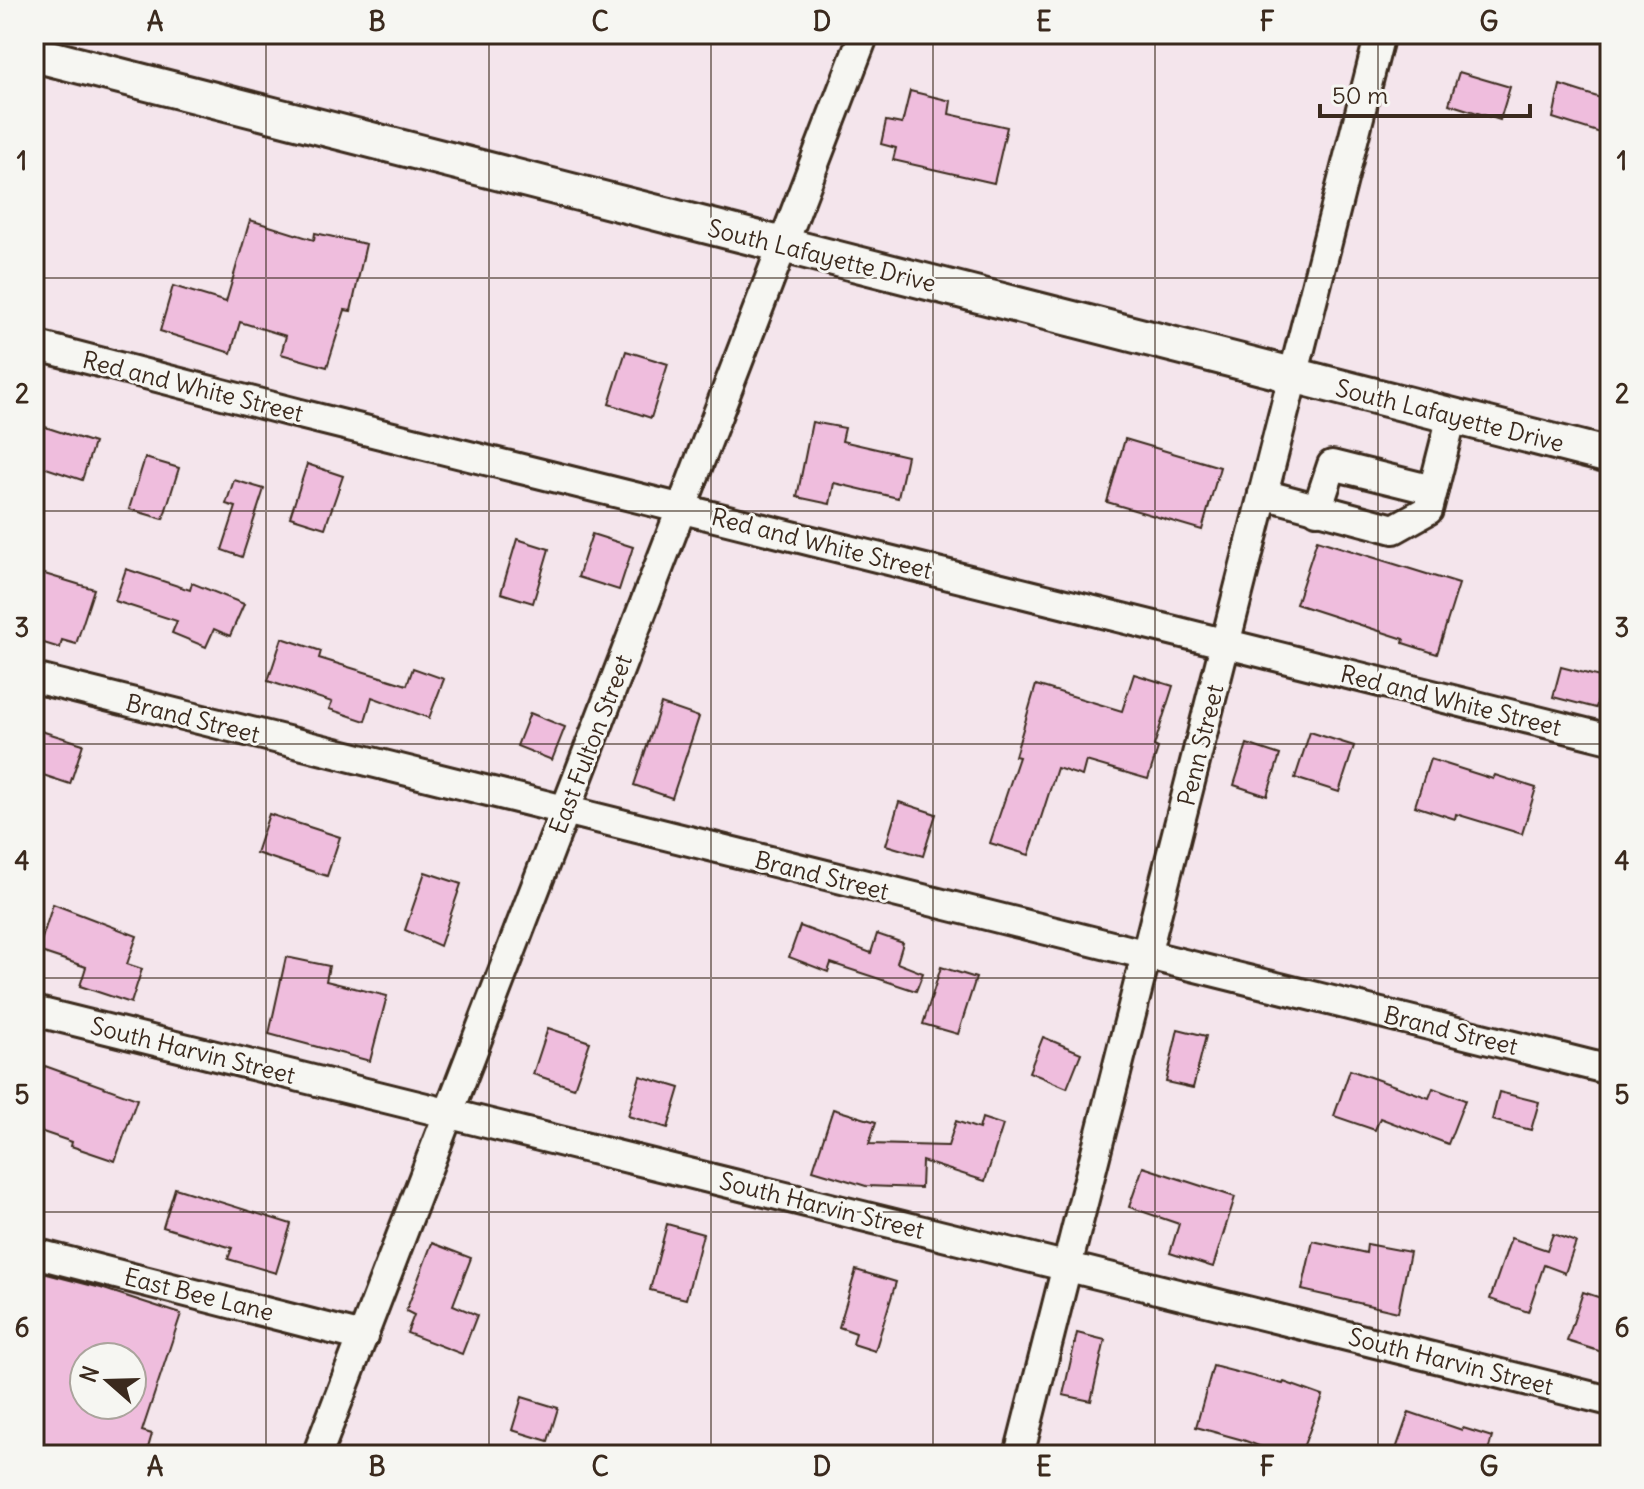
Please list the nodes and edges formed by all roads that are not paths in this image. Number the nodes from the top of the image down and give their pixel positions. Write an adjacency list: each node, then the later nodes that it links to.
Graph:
1 (864, 34): 4 (street, East Fulton Street)
2 (1380, 34): 6 (street, Penn Street)
3 (34, 54): 4 (main road, South Lafayette Drive)
4 (783, 244): 6 (main road, South Lafayette Drive); 11 (street, East Fulton Street)
5 (34, 345): 11 (street, Red and White Street)
6 (1294, 375): 7 (main road, South Lafayette Drive); 10 (street, Penn Street)
7 (1452, 416): 8 (main road, South Lafayette Drive); 9 (street)
8 (1610, 456)
9 (1433, 490): 12 (street); 12 (street)
10 (1263, 494): 12 (street); 13 (street, Penn Street)
11 (681, 508): 13 (street, Red and White Street); 16 (street, East Fulton Street)
12 (1317, 510)
13 (1225, 644): 15 (street, Red and White Street); 17 (street, Penn Street)
14 (34, 678): 16 (street, Brand Street)
15 (1610, 739)
16 (564, 812): 17 (street, Brand Street); 20 (street, East Fulton Street)
17 (1146, 955): 19 (street, Brand Street); 22 (street, Penn Street)
18 (34, 1011): 20 (street, South Harvin Street)
19 (1610, 1070)
20 (449, 1113): 22 (street, South Harvin Street); 23 (street, East Fulton Street)
21 (34, 1253): 23 (street, East Bee Lane)
22 (1067, 1266): 24 (street, South Harvin Street); 26 (street, Penn Street)
23 (363, 1337): 25 (street, East Fulton Street)
24 (1610, 1401)
25 (317, 1455)
26 (1019, 1455)

